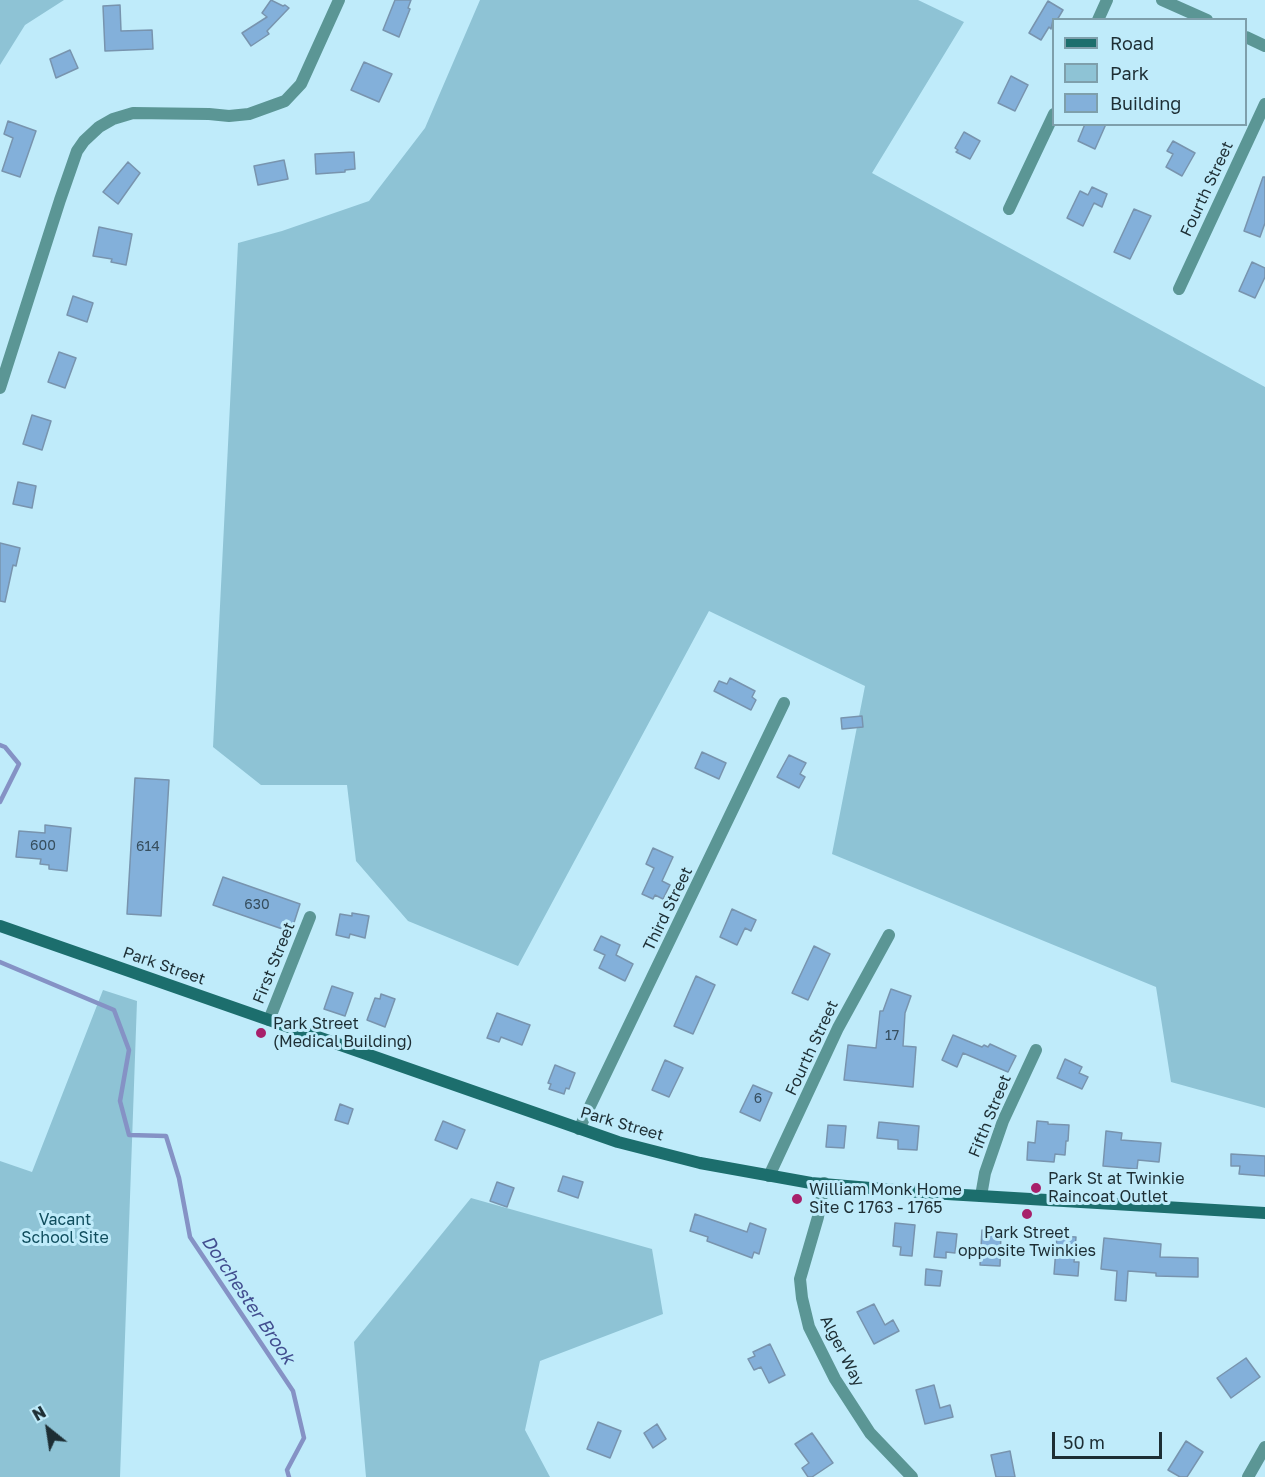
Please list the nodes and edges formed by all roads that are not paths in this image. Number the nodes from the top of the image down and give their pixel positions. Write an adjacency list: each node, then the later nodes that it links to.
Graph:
1 (339, 0): 12 (street)
2 (1107, 0): 4 (street)
3 (1162, 0): 5 (street)
4 (1099, 18)
5 (1202, 18)
6 (1247, 38): 7 (street)
7 (1265, 46)
8 (1265, 104): 11 (street, Fourth Street)
9 (1052, 116): 10 (street)
10 (1010, 208)
11 (1179, 289)
12 (0, 387)
13 (784, 703): 19 (street, Third Street)
14 (310, 917): 17 (street, First Street)
15 (0, 926): 17 (main road, Park Street)
16 (889, 935): 20 (street, Fourth Street)
17 (269, 1020): 19 (main road, Park Street)
18 (1036, 1050): 22 (street, Fifth Street)
19 (579, 1129): 20 (main road, Park Street)
20 (769, 1176): 21 (main road, Park Street)
21 (824, 1183): 22 (main road, Park Street); 25 (street, Alger Way)
22 (981, 1196): 23 (main road, Park Street)
23 (1265, 1213)
24 (1265, 1447): 26 (street)
25 (912, 1477)
26 (1248, 1477)

